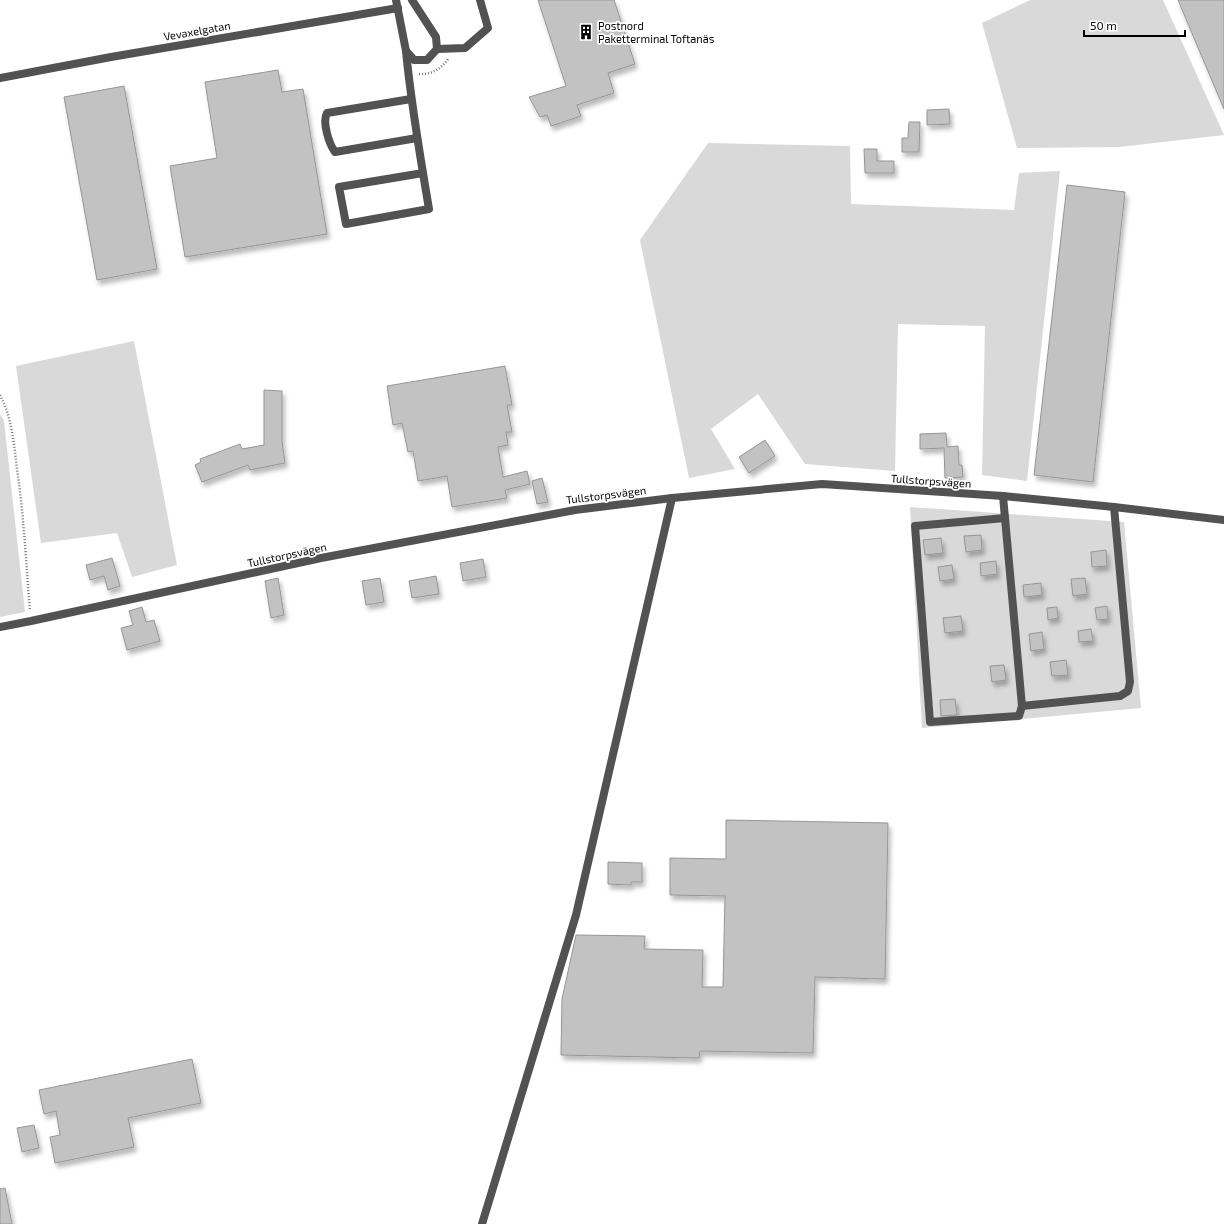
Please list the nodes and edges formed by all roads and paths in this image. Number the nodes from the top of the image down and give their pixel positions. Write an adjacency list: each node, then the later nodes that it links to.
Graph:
1 (412, 0): 4 (street)
2 (480, 0): 4 (street)
3 (397, 4): 5 (street, Vevaxelgatan); 6 (street, Vevaxelgatan)
4 (437, 49): 5 (street)
5 (406, 51): 7 (street, Vevaxelgatan)
6 (0, 78)
7 (411, 99): 8 (street, Vevaxelgatan); 8 (street)
8 (417, 138): 9 (street, Vevaxelgatan)
9 (423, 173): 9 (street, Vevaxelgatan)
10 (0, 395): 16 (path)
11 (1003, 496): 12 (street, Tullstorpsvägen); 13 (street, Tullstorpsvägen); 14 (street)
12 (672, 498): 16 (street, Tullstorpsvägen); 19 (street)
13 (1114, 507): 15 (street, Tullstorpsvägen); 18 (street)
14 (1005, 518): 18 (street); 18 (street)
15 (1224, 520)
16 (31, 621): 17 (street, Tullstorpsvägen)
17 (0, 627)
18 (1022, 706)
19 (482, 1224)

